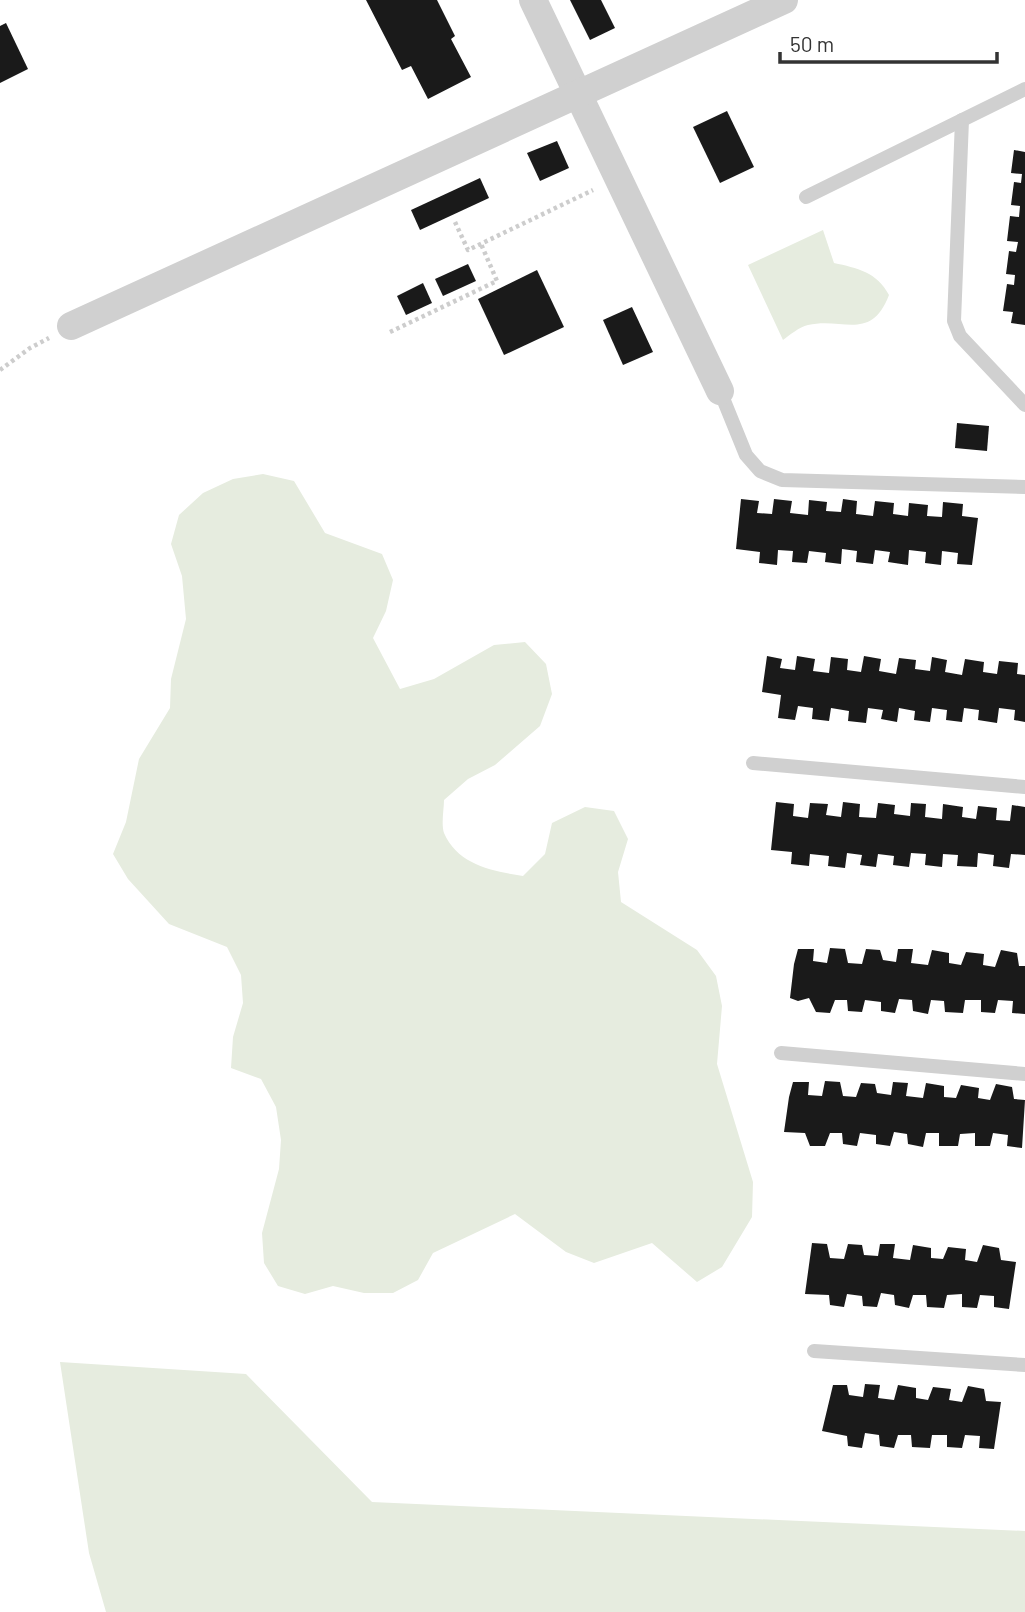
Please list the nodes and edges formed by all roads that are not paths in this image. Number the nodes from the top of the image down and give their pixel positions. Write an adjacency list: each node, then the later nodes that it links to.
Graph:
1 (533, 0): 4 (street)
2 (784, 0): 4 (street)
3 (1025, 89): 5 (lane)
4 (580, 95): 7 (street); 8 (street)
5 (962, 120): 6 (lane); 9 (lane)
6 (806, 197)
7 (71, 326)
8 (720, 391): 10 (lane)
9 (1025, 405)
10 (1025, 487)
11 (753, 763): 12 (lane)
12 (1025, 787)
13 (781, 1053): 14 (lane)
14 (1025, 1074)
15 (814, 1352): 16 (lane)
16 (1025, 1365)

